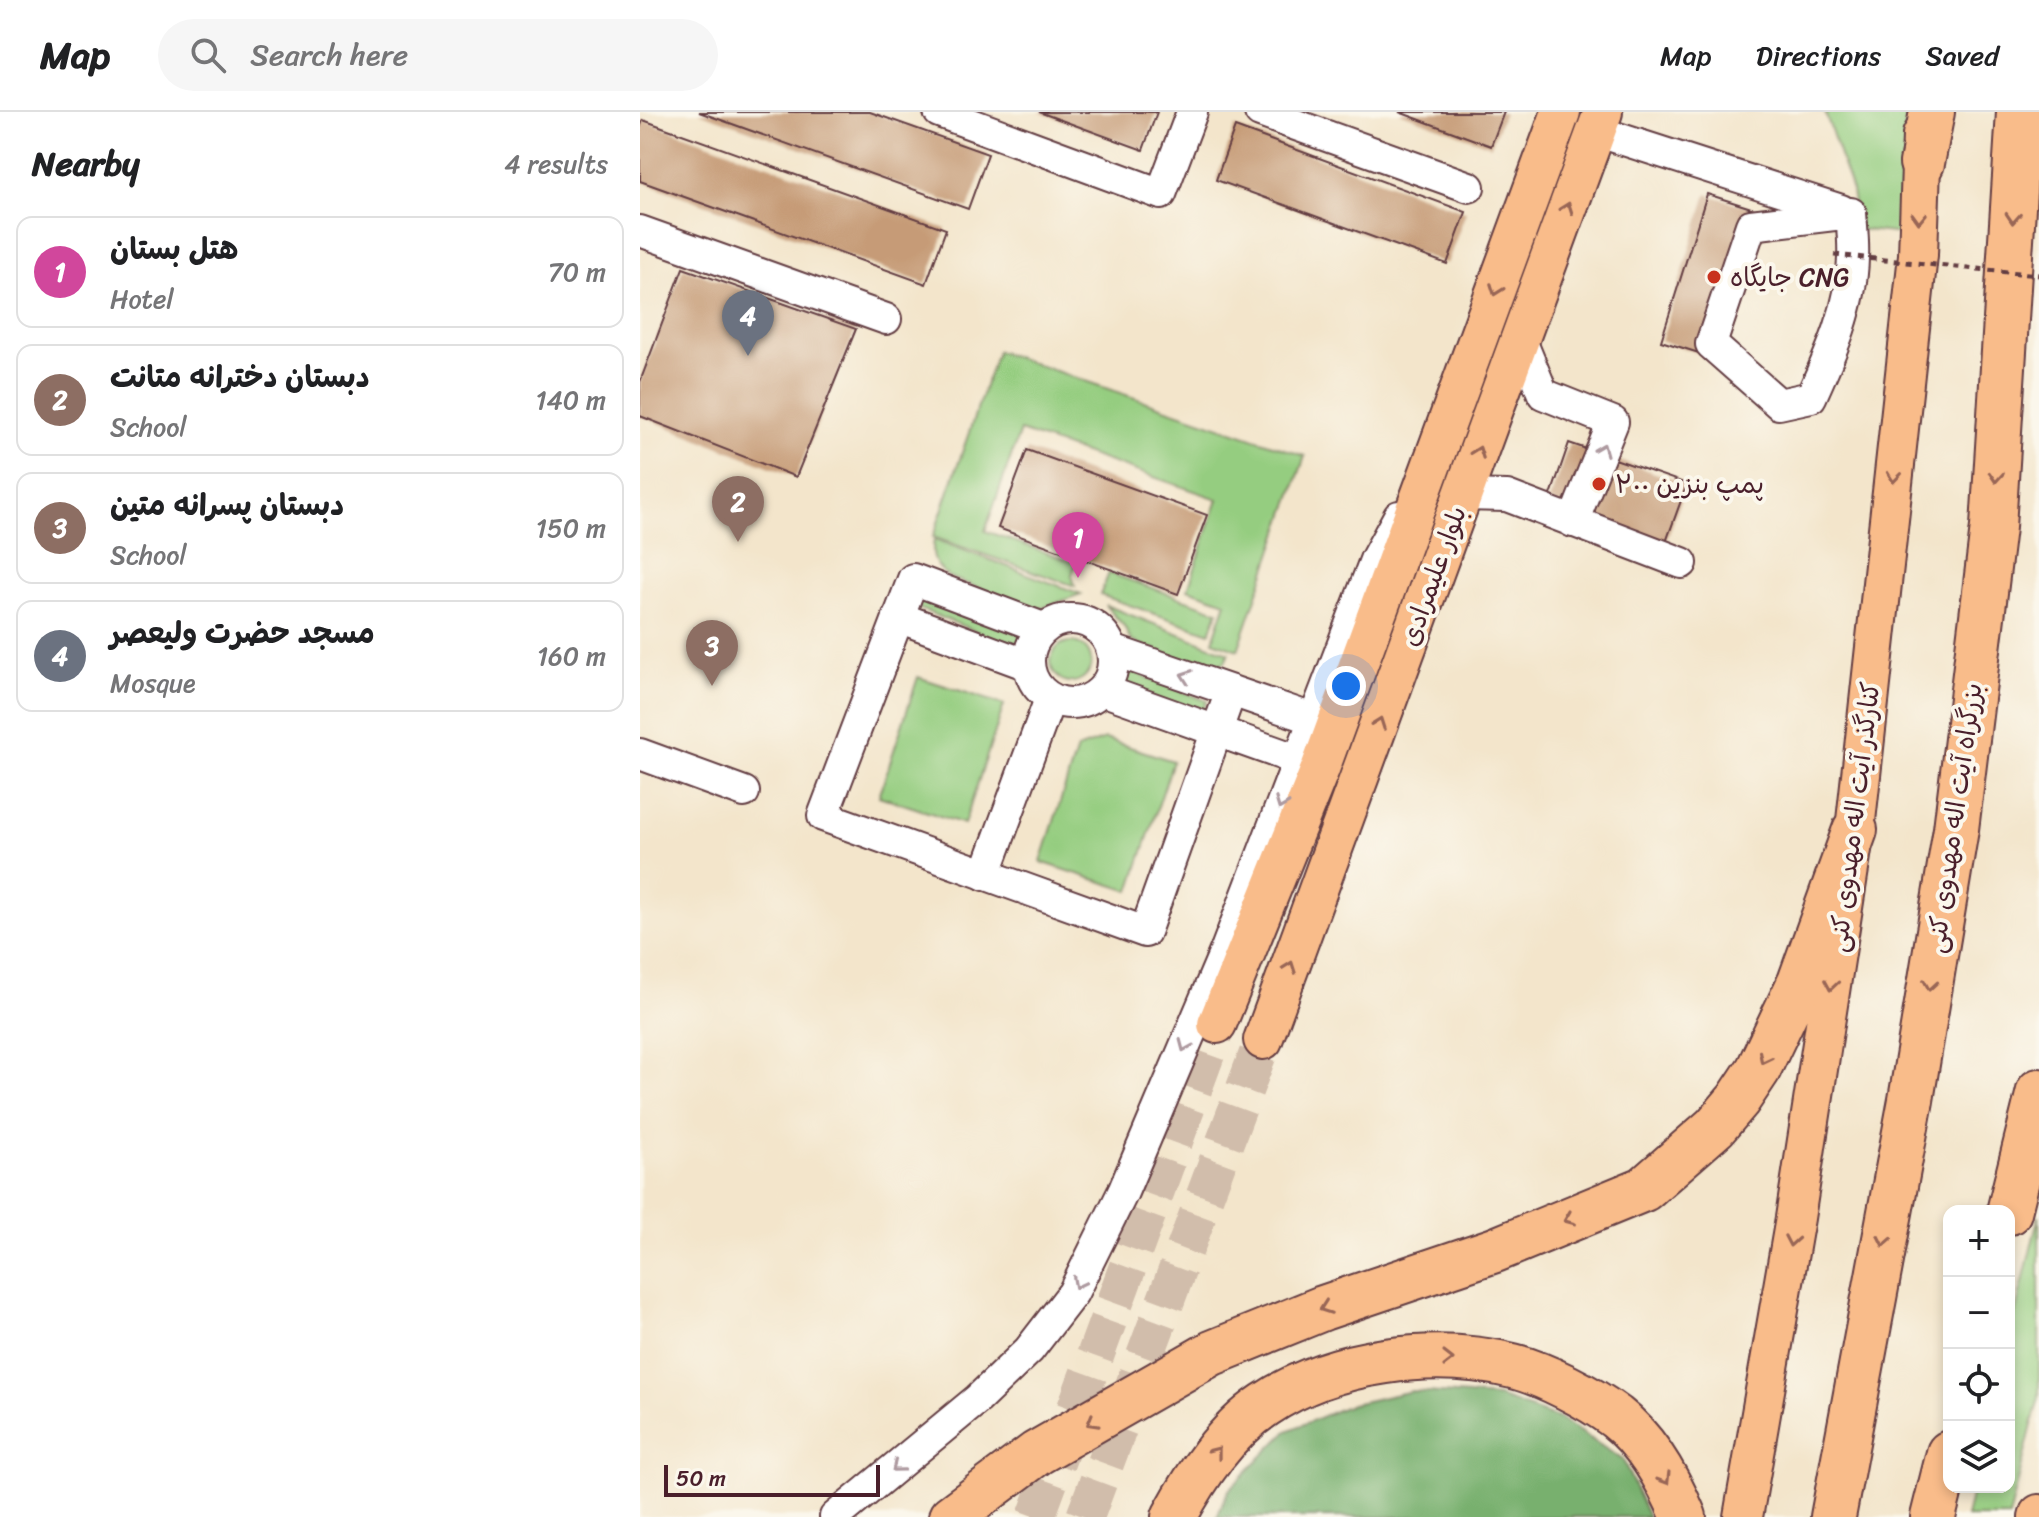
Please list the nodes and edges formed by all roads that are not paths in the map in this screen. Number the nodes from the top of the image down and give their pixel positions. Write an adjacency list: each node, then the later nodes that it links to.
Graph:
1 (939, 112): 2 (street)
2 (1192, 112)
3 (1260, 112): 10 (street)
4 (1561, 112): 15 (main road, بلوار علیمرادی, one-way to 15)
5 (1922, 112): 9 (main road, کنارگذر آیت اله مهدوی کنی)
6 (1932, 112): 9 (highway)
7 (2019, 112): 43 (highway, بزرگراه آیت اله مهدوی کنی, one-way to 43)
8 (1599, 121): 11 (street); 14 (main road, بلوار علیمرادی, one-way to 8)
9 (1922, 163): 31 (main road, کنارگذر آیت اله مهدوی کنی, one-way to 31)
10 (1469, 187)
11 (1851, 213): 11 (street)
12 (640, 231): 13 (street)
13 (886, 319)
14 (1520, 338): 16 (main road, بلوار علیمرادی, one-way to 14); 17 (street, one-way to 14)
15 (1436, 452): 26 (street); 33 (main road, بلوار علیمرادی)
16 (1462, 495): 17 (street); 34 (main road, بلوار علیمرادی, one-way to 16)
17 (1573, 522): 18 (street)
18 (1682, 563)
19 (898, 617): 20 (street); 22 (street); 32 (street)
20 (1043, 628): 21 (street); 22 (street)
21 (1112, 650): 23 (street); 24 (street, one-way to 21)
22 (1028, 665): 25 (street)
23 (1102, 690): 25 (street); 27 (street)
24 (1231, 691): 26 (street); 27 (street)
25 (1050, 699): 32 (street)
26 (1313, 719): 29 (street)
27 (1216, 732): 29 (street); 32 (street)
28 (640, 754): 30 (street)
29 (1298, 760): 38 (street, one-way to 38)
30 (744, 792)
31 (1855, 830): 39 (highway, one-way to 39); 42 (main road, کنارگذر آیت اله مهدوی کنی, one-way to 42)
32 (985, 875)
33 (1217, 1024)
34 (1263, 1040)
35 (2039, 1091): 36 (highway)
36 (2011, 1205)
37 (1943, 1477): 44 (highway)
38 (835, 1517)
39 (951, 1517)
40 (1174, 1517): 41 (highway, one-way to 41)
41 (1684, 1517)
42 (1743, 1517)
43 (1833, 1517)
44 (1933, 1517)

